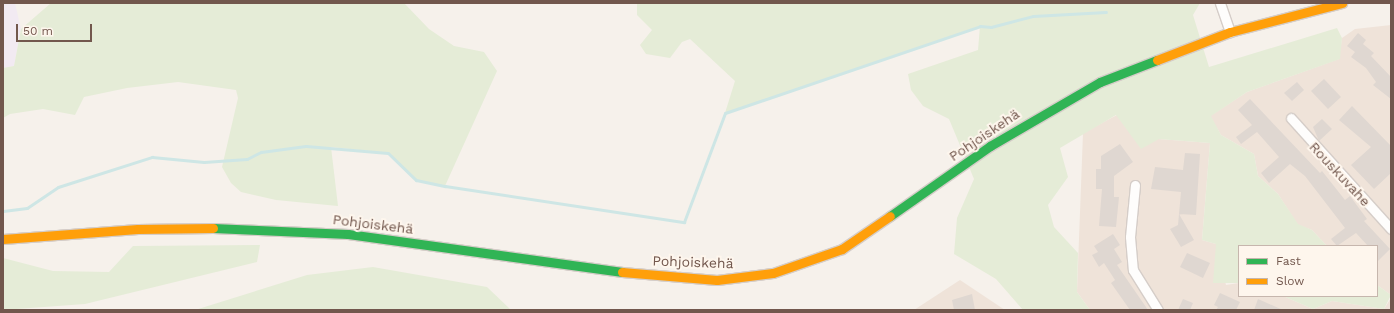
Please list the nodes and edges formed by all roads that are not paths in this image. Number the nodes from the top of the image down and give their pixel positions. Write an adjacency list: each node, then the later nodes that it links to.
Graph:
1 (1220, 3): 3 (street)
2 (1342, 3): 3 (main road, Pohjoiskehä)
3 (1230, 32): 7 (main road, Pohjoiskehä)
4 (1291, 118): 6 (street, Rouskuvahe)
5 (1135, 185): 8 (street)
6 (1391, 228)
7 (3, 239)
8 (1158, 310)

